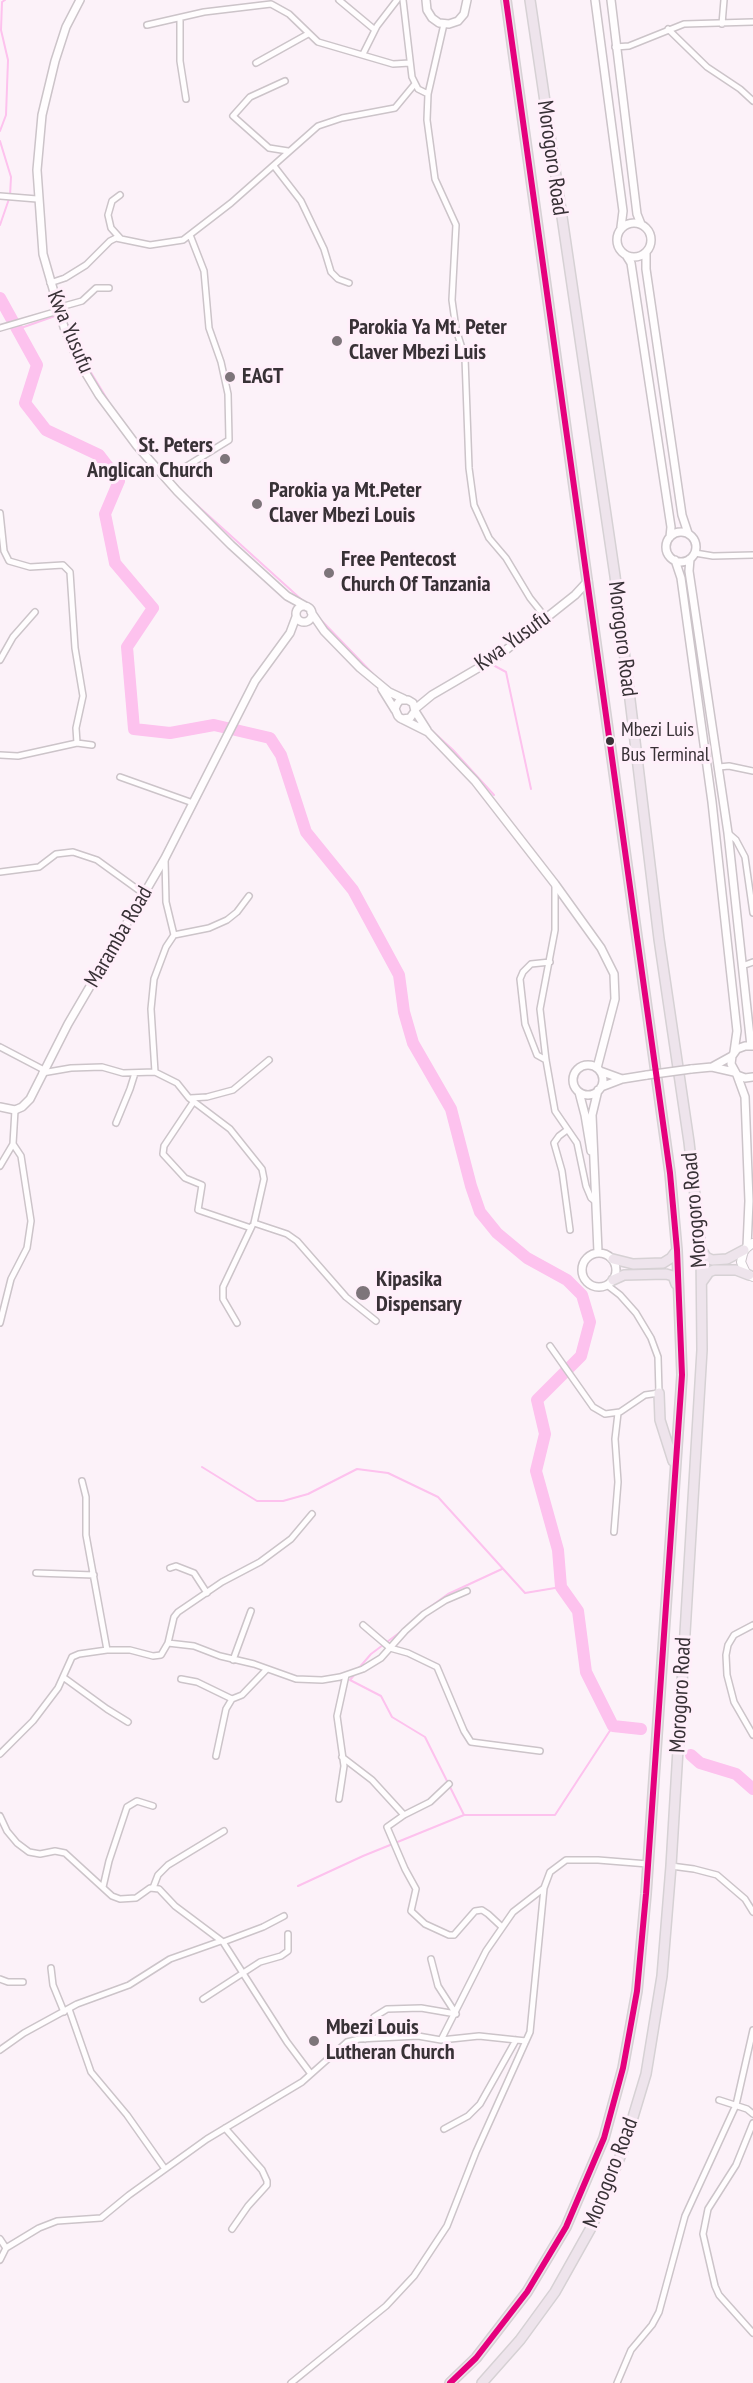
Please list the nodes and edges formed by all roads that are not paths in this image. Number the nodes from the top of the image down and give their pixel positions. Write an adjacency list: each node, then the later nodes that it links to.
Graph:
1 (80, 0): 35 (street, Kwa Yusufu)
2 (242, 0): 13 (street)
3 (339, 0): 20 (street)
4 (397, 0): 20 (street)
5 (403, 0): 25 (street)
6 (426, 0): 16 (street)
7 (467, 0): 16 (street)
8 (506, 0): 54 (highway, Morogoro Road)
9 (530, 0): 116 (highway, Morogoro Road)
10 (595, 0): 37 (street)
11 (611, 0): 22 (street)
12 (724, 0): 17 (street)
13 (241, 7): 14 (street); 21 (street)
14 (180, 18): 18 (street); 29 (street)
15 (753, 22): 17 (street)
16 (444, 24): 28 (street)
17 (722, 24): 19 (street)
18 (147, 25)
19 (668, 29): 22 (street); 30 (street)
20 (375, 30): 23 (street)
21 (308, 34): 23 (street); 24 (street)
22 (615, 48): 36 (street)
23 (363, 54): 25 (street)
24 (256, 63)
25 (410, 63): 27 (street)
26 (285, 81): 31 (street)
27 (414, 85): 28 (street); 31 (street)
28 (428, 94): 59 (street)
29 (186, 99)
30 (753, 101)
31 (288, 151): 32 (street)
32 (274, 166): 38 (street); 42 (street)
33 (120, 195): 39 (street)
34 (0, 196): 35 (street)
35 (37, 199): 43 (street, Kwa Yusufu)
36 (641, 224): 37 (street); 40 (street)
37 (621, 227): 41 (street)
38 (190, 235): 39 (street); 47 (street)
39 (120, 238): 43 (street)
40 (646, 252): 41 (street); 49 (street)
41 (626, 255): 50 (street)
42 (349, 283)
43 (50, 284): 45 (street, Kwa Yusufu)
44 (109, 288): 45 (street)
45 (57, 309): 46 (street); 47 (street, Kwa Yusufu)
46 (2, 327)
47 (166, 479): 55 (street, Kwa Yusufu)
48 (0, 513): 71 (street)
49 (688, 533): 50 (street); 52 (street)
50 (670, 537): 53 (street)
51 (753, 555): 52 (street)
52 (692, 556): 53 (street); 74 (street)
53 (675, 560): 91 (street)
54 (588, 581): 59 (street, Kwa Yusufu); 117 (highway, Morogoro Road)
55 (286, 596): 56 (street, Kwa Yusufu); 58 (street, Kwa Yusufu)
56 (309, 609): 58 (street); 60 (street); 61 (street, Kwa Yusufu)
57 (35, 612): 63 (street)
58 (296, 615): 60 (street, Kwa Yusufu); 62 (street)
59 (546, 618): 65 (street, Kwa Yusufu)
60 (305, 622): 61 (street, Kwa Yusufu); 62 (street)
61 (324, 630): 64 (street, Kwa Yusufu)
62 (290, 633): 77 (street, Maramba Road)
63 (0, 660)
64 (377, 682): 66 (street, Kwa Yusufu); 68 (street, Kwa Yusufu)
65 (432, 695): 66 (street, Kwa Yusufu); 67 (street, Kwa Yusufu)
66 (407, 699): 67 (street); 68 (street)
67 (415, 710): 69 (street); 70 (street)
68 (395, 711): 69 (street)
69 (402, 719): 70 (street)
70 (428, 732): 81 (street)
71 (77, 743): 72 (street); 73 (street)
72 (92, 745)
73 (0, 755)
74 (719, 767): 75 (street); 78 (street)
75 (753, 771)
76 (120, 777): 77 (street)
77 (193, 803): 79 (street, Maramba Road)
78 (728, 833): 84 (street); 88 (street)
79 (165, 858): 82 (street, Maramba Road); 85 (street)
80 (0, 872): 82 (street)
81 (555, 884): 86 (street); 95 (street)
82 (144, 894): 96 (street, Maramba Road)
83 (249, 896): 85 (street)
84 (753, 913)
85 (174, 935): 97 (street)
86 (550, 962): 93 (street); 93 (street)
87 (753, 962): 88 (street)
88 (742, 966): 89 (street)
89 (752, 1046): 91 (street)
90 (0, 1047): 96 (street)
91 (733, 1054): 94 (street); 99 (street)
92 (269, 1060): 104 (street)
93 (546, 1060): 108 (street)
94 (712, 1067): 99 (street); 101 (street, bridge)
95 (599, 1069): 101 (street); 102 (street); 103 (street)
96 (43, 1071): 98 (street); 106 (street, Maramba Road)
97 (155, 1072): 98 (street); 104 (street)
98 (135, 1073): 107 (street)
99 (736, 1074): 100 (street); 115 (street)
100 (753, 1077)
101 (622, 1079): 102 (street)
102 (600, 1089): 103 (street); 110 (street)
103 (579, 1092): 110 (street)
104 (191, 1100): 113 (street); 113 (street)
105 (0, 1107): 106 (street)
106 (15, 1110): 109 (street)
107 (116, 1123)
108 (567, 1130): 112 (street); 114 (street)
109 (13, 1144): 111 (street); 125 (street)
110 (593, 1156): 112 (street)
111 (0, 1166)
112 (596, 1202): 118 (street)
113 (252, 1225): 124 (street); 126 (street)
114 (570, 1230)
115 (748, 1247): 116 (highway); 120 (main road)
116 (701, 1249): 122 (highway, Morogoro Road)
117 (676, 1250): 119 (highway); 123 (highway, Morogoro Road)
118 (598, 1252): 119 (street); 121 (street)
119 (613, 1259): 121 (street)
120 (751, 1276): 122 (highway)
121 (610, 1282): 123 (highway); 128 (street)
122 (702, 1282): 164 (highway, Morogoro Road)
123 (677, 1286): 130 (highway, Morogoro Road)
124 (376, 1321)
125 (0, 1323)
126 (237, 1323)
127 (550, 1346): 129 (street)
128 (658, 1393): 129 (street); 130 (highway)
129 (618, 1413): 133 (street)
130 (675, 1469): 163 (highway, Morogoro Road)
131 (82, 1481): 136 (street)
132 (312, 1514): 138 (street)
133 (614, 1532)
134 (170, 1568): 138 (street)
135 (36, 1573): 136 (street)
136 (94, 1575): 144 (street)
137 (467, 1591): 143 (street)
138 (207, 1593): 142 (street)
139 (251, 1611): 145 (street)
140 (363, 1625): 143 (street)
141 (753, 1625): 152 (street)
142 (168, 1643): 144 (street); 145 (street)
143 (390, 1648): 147 (street); 154 (street)
144 (107, 1650): 148 (street)
145 (233, 1660): 146 (street)
146 (267, 1669): 147 (street); 150 (street)
147 (346, 1675): 156 (street)
148 (63, 1677): 151 (street); 153 (street)
149 (181, 1679): 150 (street)
150 (232, 1699): 155 (street)
151 (128, 1722)
152 (753, 1735)
153 (1, 1749)
154 (540, 1751)
155 (216, 1756)
156 (342, 1757): 158 (street); 160 (street)
157 (449, 1784): 160 (street)
158 (339, 1799)
159 (153, 1806): 165 (street)
160 (404, 1815): 170 (street)
161 (0, 1816): 165 (street)
162 (225, 1831): 166 (street)
163 (648, 1864): 167 (street); 201 (highway, Morogoro Road)
164 (671, 1866): 168 (street); 202 (highway, Morogoro Road)
165 (103, 1887): 166 (street)
166 (153, 1888): 172 (street)
167 (544, 1888): 170 (street); 185 (street)
168 (753, 1912)
169 (284, 1917): 172 (street)
170 (502, 1927): 180 (street)
171 (288, 1934): 175 (street)
172 (222, 1942): 175 (street); 179 (street)
173 (431, 1959): 180 (street)
174 (51, 1968): 179 (street)
175 (241, 1973): 178 (street); 187 (street)
176 (0, 1979): 177 (street)
177 (22, 1982)
178 (203, 1999)
179 (66, 2011): 186 (street); 194 (street)
180 (456, 2014): 182 (street); 183 (street)
181 (753, 2030): 189 (street)
182 (364, 2039): 183 (street); 187 (street)
183 (441, 2040): 184 (street)
184 (516, 2040): 185 (street); 193 (street)
185 (526, 2041): 200 (street)
186 (0, 2050)
187 (311, 2074): 192 (street)
188 (719, 2100): 189 (street)
189 (736, 2105): 190 (street); 203 (street)
190 (753, 2114)
191 (753, 2123): 199 (street)
192 (225, 2128): 194 (street); 195 (street)
193 (444, 2128)
194 (165, 2169): 197 (street)
195 (231, 2229)
196 (0, 2239): 197 (street)
197 (6, 2248): 198 (street)
198 (0, 2260)
199 (753, 2333)
200 (291, 2383)
201 (450, 2383)
202 (482, 2383)
203 (617, 2383)

